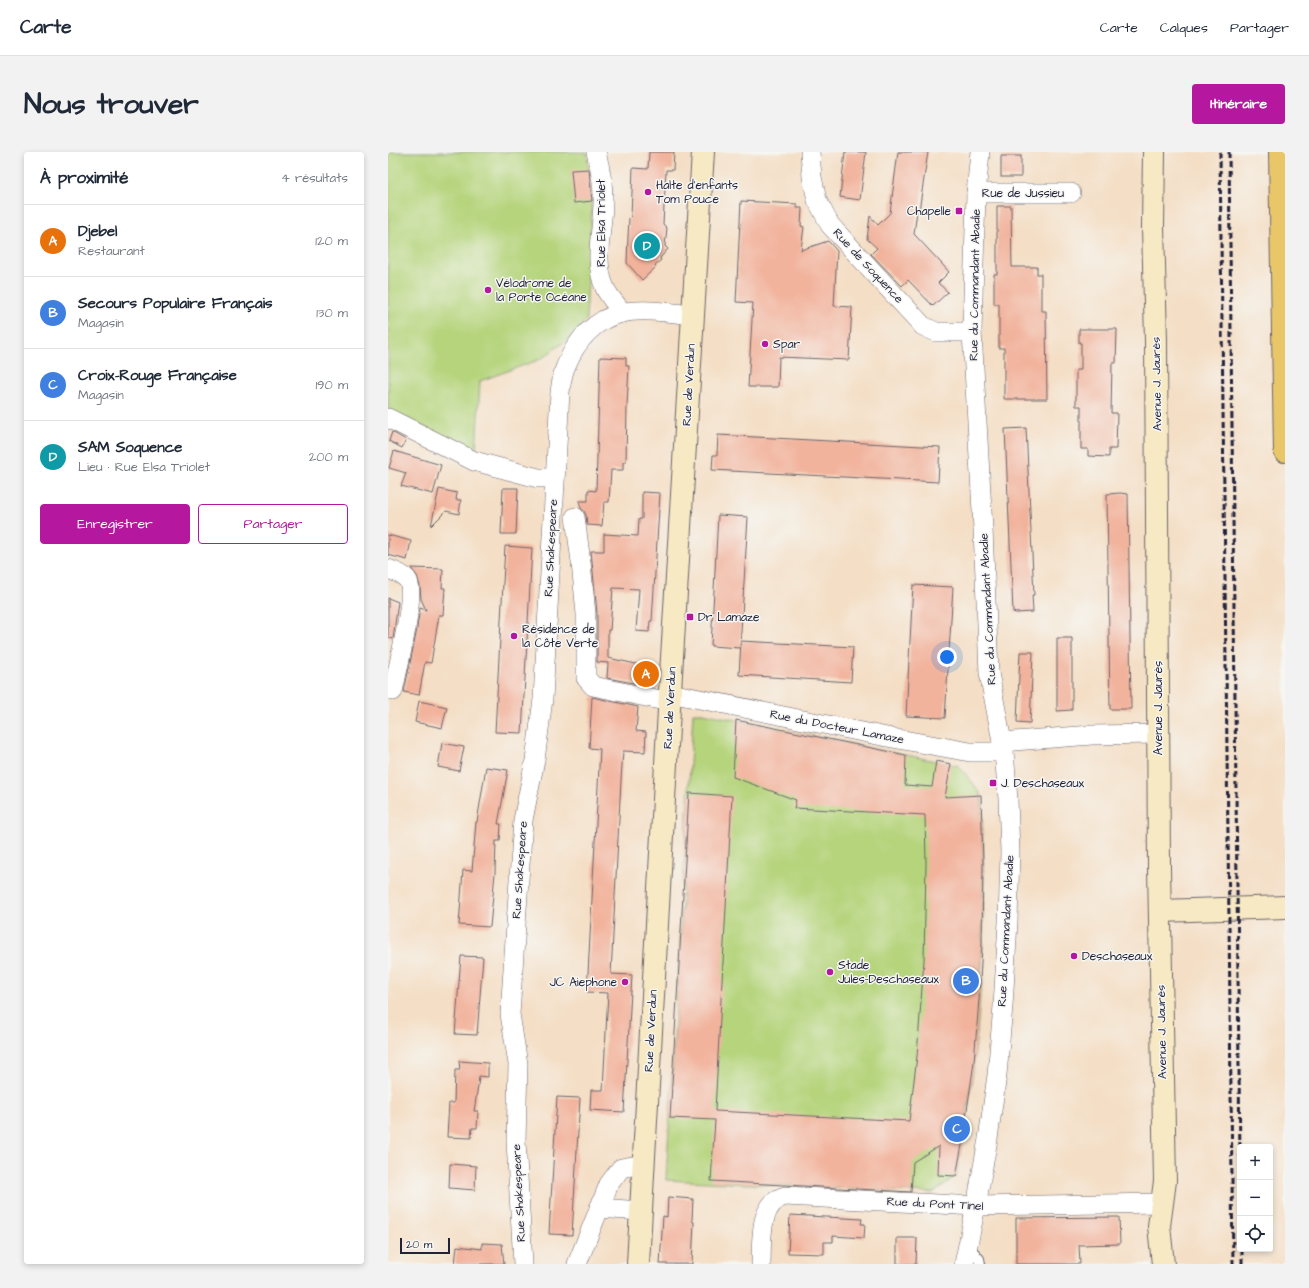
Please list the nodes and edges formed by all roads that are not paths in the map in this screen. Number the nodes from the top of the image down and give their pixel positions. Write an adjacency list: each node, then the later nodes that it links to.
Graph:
1 (596, 152): 9 (street, Rue Elsa Triolet)
2 (703, 152): 10 (street, Rue de Verdun)
3 (810, 152): 11 (street, Rue de Soquence)
4 (980, 152): 7 (street, Rue du Commandant Abadie)
5 (1154, 152): 19 (street, Avenue J. Jaurès)
6 (1280, 152): 13 (main road)
7 (976, 193): 8 (street, Rue de Jussieu); 11 (street, Rue du Commandant Abadie)
8 (1070, 193)
9 (623, 313): 10 (street, Rue Shakespeare); 14 (street, Rue Shakespeare)
10 (693, 314): 18 (street, Rue de Verdun)
11 (972, 332): 20 (street, Rue du Commandant Abadie)
12 (388, 418): 14 (street)
13 (1285, 451)
14 (555, 478): 29 (street, Rue Shakespeare)
15 (575, 517): 18 (street, Rue du Docteur Lamaze)
16 (388, 569): 17 (street)
17 (393, 691)
18 (670, 698): 20 (street, Rue du Docteur Lamaze); 23 (street, Rue de Verdun)
19 (1158, 734): 20 (street, Rue du Docteur Lamaze); 22 (street, Avenue J. Jaurès)
20 (1003, 747): 25 (street, Rue du Commandant Abadie)
21 (1285, 907): 22 (street)
22 (1160, 911): 24 (street, Avenue J. Jaurès)
23 (644, 1164): 26 (street); 27 (street, Rue de Verdun)
24 (1162, 1204): 25 (street, Rue du Pont Tinel); 34 (street, Avenue J. Jaurès)
25 (976, 1206): 28 (street, Rue du Commandant Abadie); 32 (street, Rue du Pont Tinel)
26 (599, 1208): 27 (street); 30 (street)
27 (641, 1210): 31 (street, Rue de Verdun)
28 (966, 1255): 33 (lane)
29 (523, 1264)
30 (577, 1264)
31 (638, 1264)
32 (761, 1264)
33 (980, 1264)
34 (1163, 1264)

